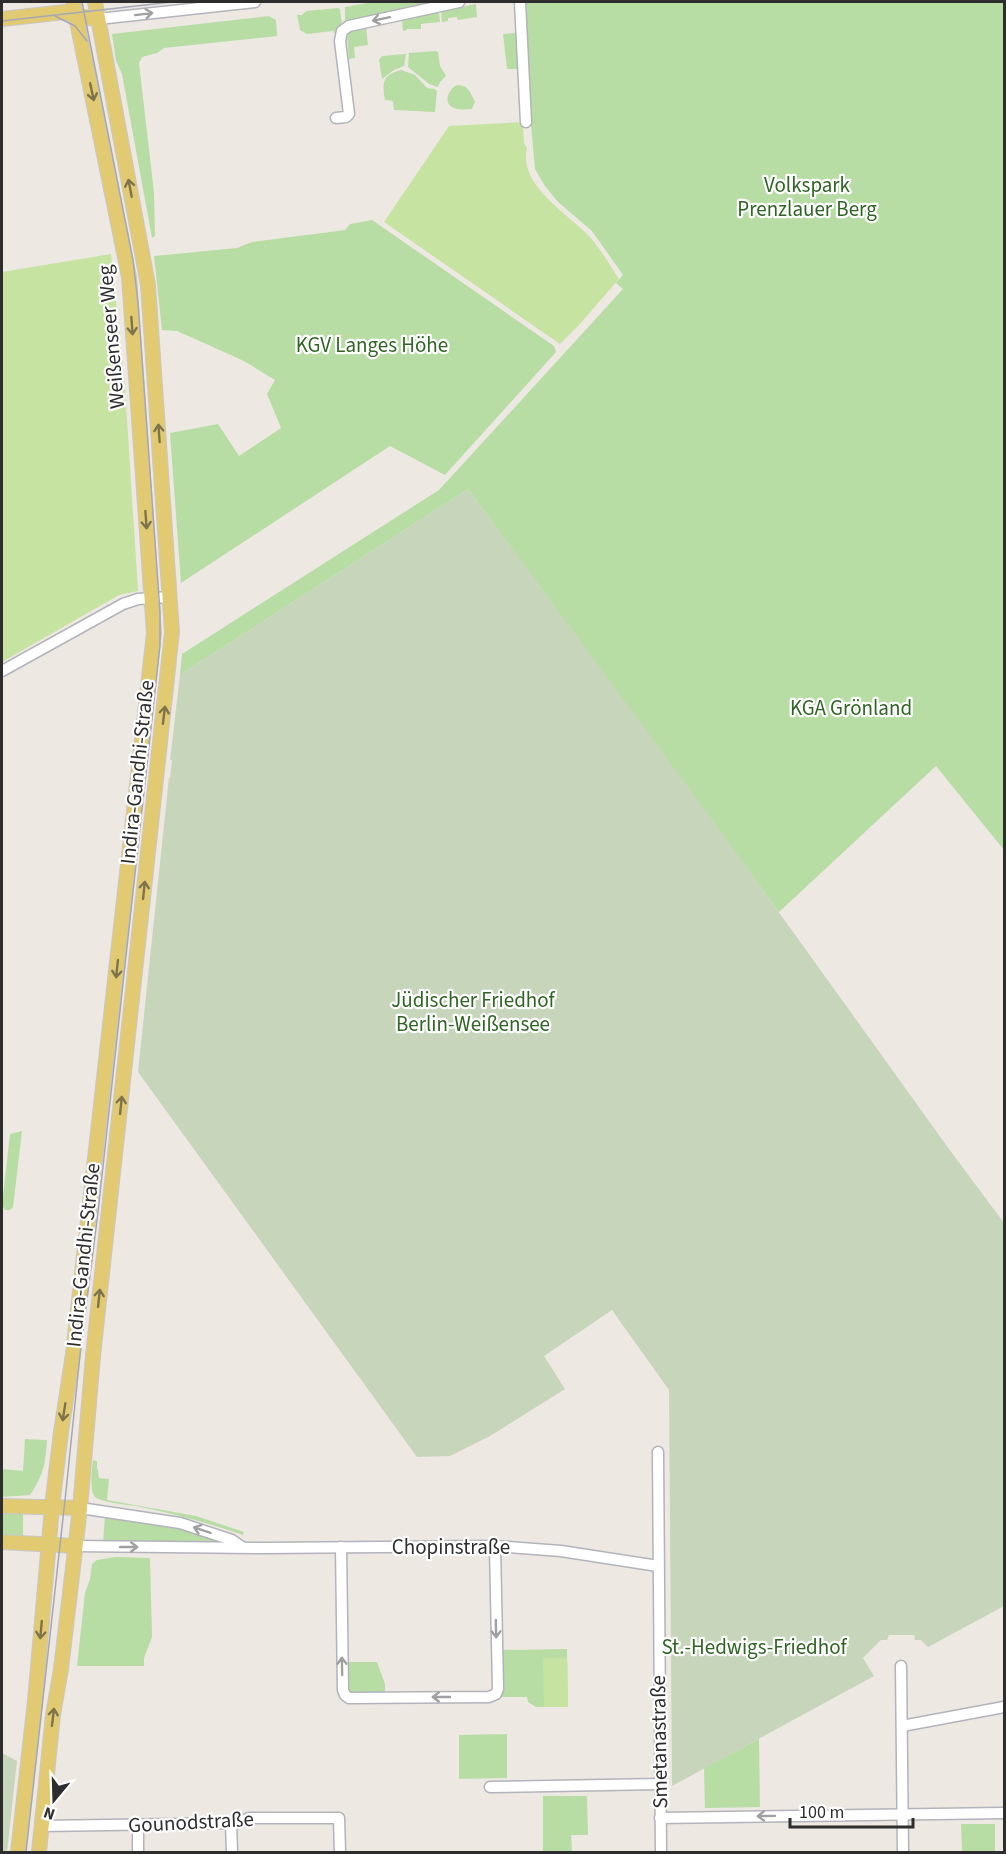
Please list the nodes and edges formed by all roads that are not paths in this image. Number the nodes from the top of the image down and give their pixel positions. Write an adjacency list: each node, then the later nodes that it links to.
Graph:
1 (95, 2): 6 (main road, Weißenseer Weg)
2 (255, 2): 6 (street, one-way to 2)
3 (459, 2): 8 (street, one-way to 8)
4 (520, 2): 9 (street)
5 (75, 8): 6 (main road); 7 (main road); 11 (main road, Weißenseer Weg, one-way to 11)
6 (98, 19): 10 (main road, Weißenseer Weg, one-way to 6)
7 (2, 20)
8 (336, 118)
9 (526, 123)
10 (149, 301): 11 (main road); 12 (main road, Weißenseer Weg, one-way to 10)
11 (130, 304): 13 (main road, Weißenseer Weg, one-way to 13)
12 (161, 462): 13 (main road); 14 (main road, Weißenseer Weg)
13 (142, 464): 15 (main road, Weißenseer Weg, one-way to 15)
14 (170, 597): 15 (street); 16 (main road, Weißenseer Weg)
15 (152, 598): 17 (street); 18 (main road, Weißenseer Weg)
16 (170, 662): 20 (main road, Indira-Gandhi-Straße, one-way to 16)
17 (2, 671)
18 (150, 673): 19 (main road, Indira-Gandhi-Straße, one-way to 19)
19 (74, 1354): 20 (main road); 23 (main road, Indira-Gandhi-Straße, one-way to 23)
20 (93, 1356): 24 (main road, Indira-Gandhi-Straße)
21 (658, 1452): 31 (street, Smetanastraße)
22 (2, 1506): 23 (main road)
23 (52, 1507): 24 (main road); 26 (main road, Indira-Gandhi-Straße)
24 (80, 1508): 27 (main road, Indira-Gandhi-Straße); 29 (street, Chopinstraße, one-way to 24)
25 (2, 1542): 26 (main road)
26 (49, 1544): 27 (main road); 43 (main road, Indira-Gandhi-Straße, one-way to 43)
27 (75, 1546): 29 (street, Chopinstraße, one-way to 29); 42 (main road, Indira-Gandhi-Straße, one-way to 27)
28 (495, 1546): 30 (street, Chopinstraße); 30 (street, one-way to 30); 31 (street, Chopinstraße)
29 (243, 1547): 30 (street, Chopinstraße)
30 (341, 1547)
31 (658, 1566): 35 (street, Smetanastraße)
32 (901, 1666): 34 (street)
33 (1005, 1707): 34 (street)
34 (902, 1726): 38 (street)
35 (660, 1784): 36 (street); 39 (street, Smetanastraße)
36 (490, 1786)
37 (1005, 1814): 38 (street)
38 (903, 1815): 39 (street, one-way to 39); 49 (street)
39 (660, 1818): 48 (street, Smetanastraße)
40 (231, 1824): 41 (street, Gounodstraße); 46 (street); 47 (street, Gounodstraße)
41 (138, 1825): 42 (street, Gounodstraße); 45 (street)
42 (42, 1826): 44 (main road, Indira-Gandhi-Straße)
43 (18, 1852)
44 (39, 1852)
45 (138, 1852)
46 (231, 1852)
47 (340, 1852)
48 (661, 1852)
49 (903, 1852)

